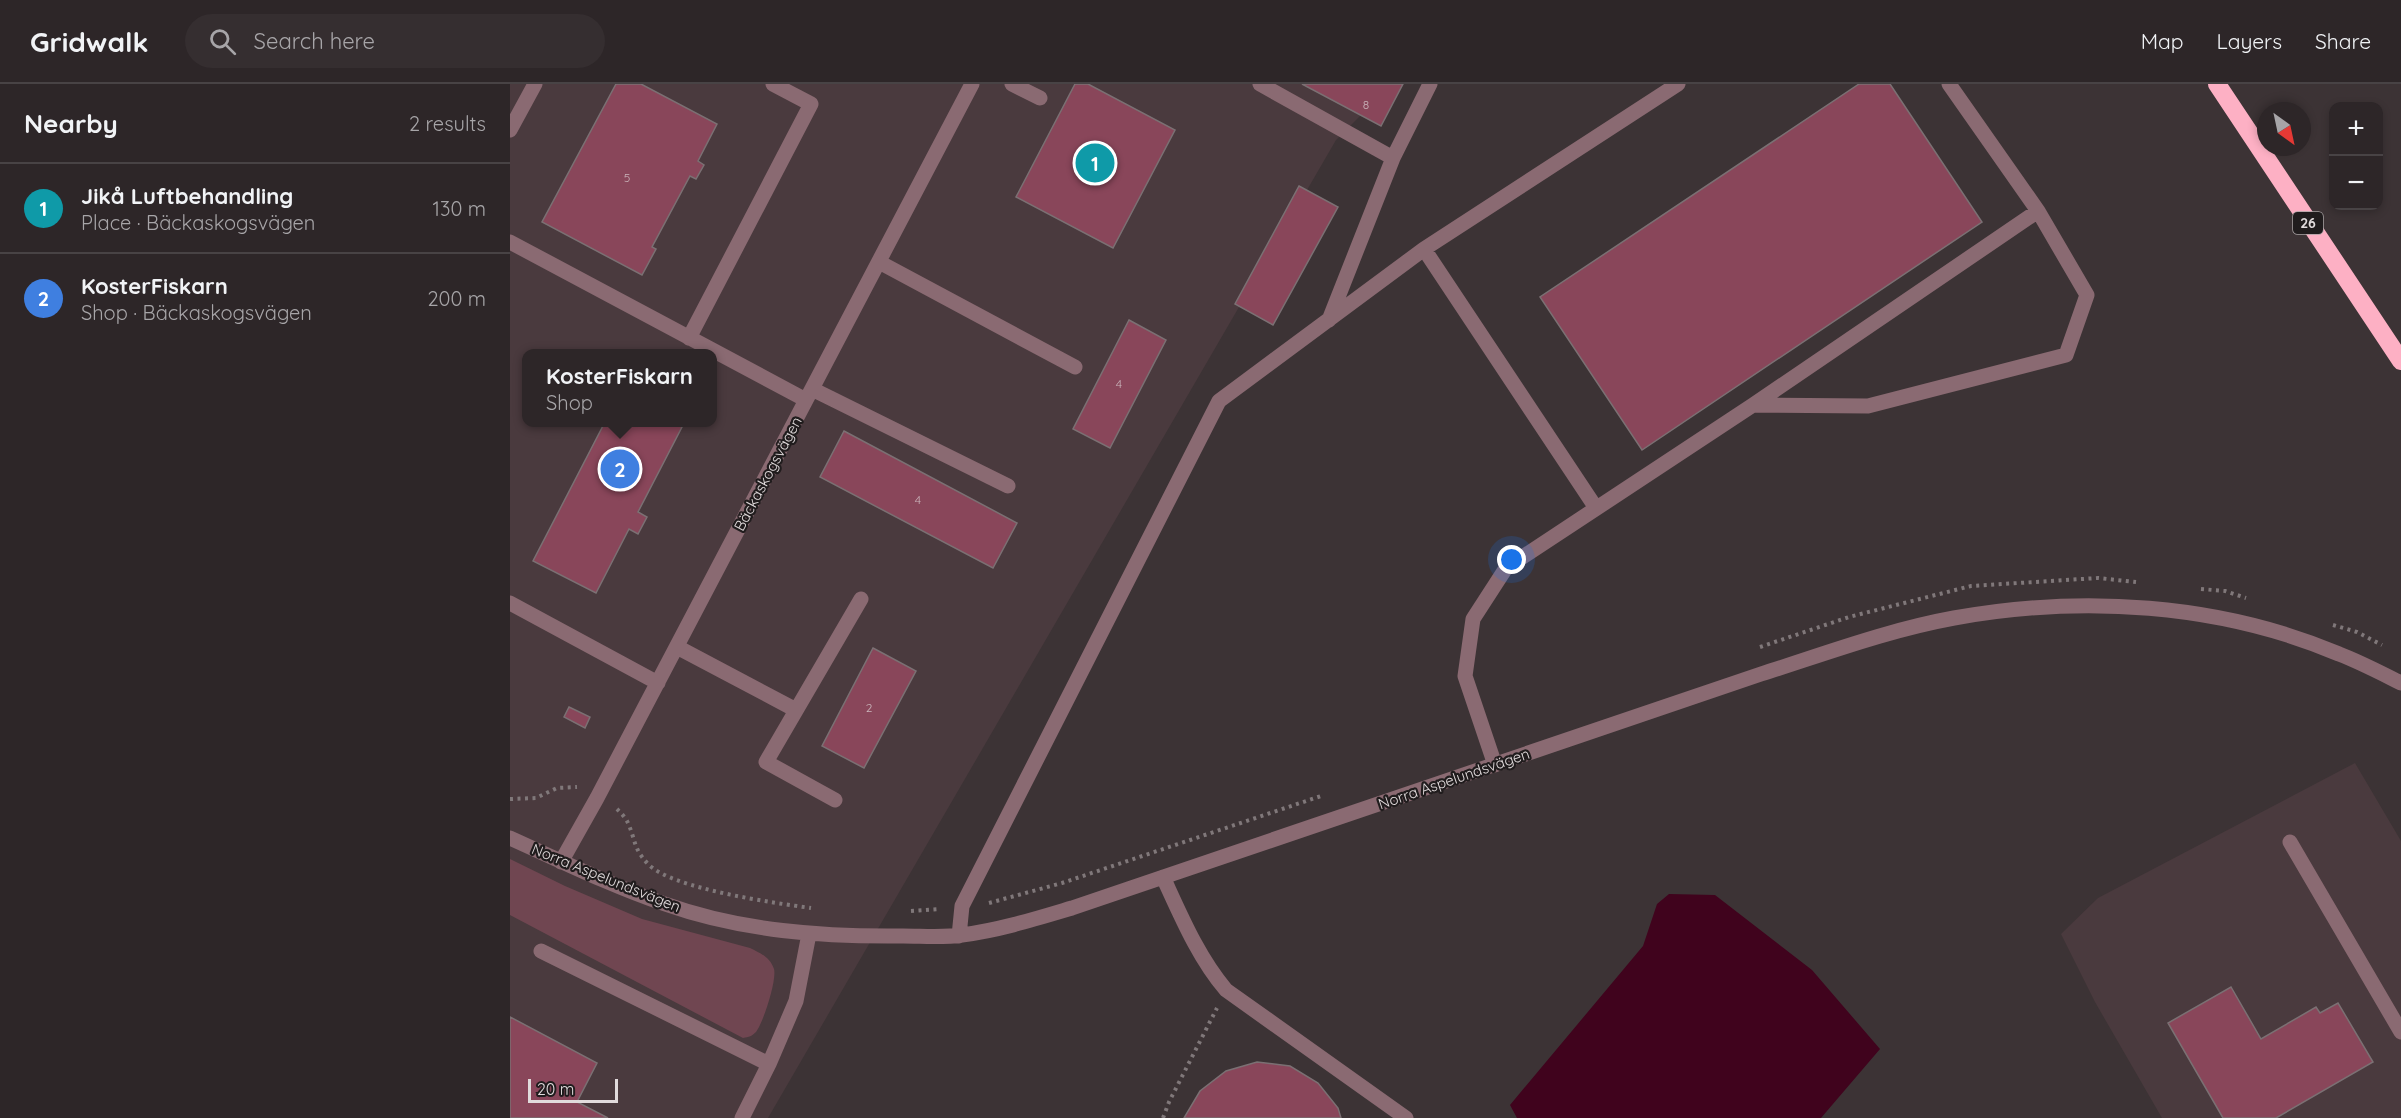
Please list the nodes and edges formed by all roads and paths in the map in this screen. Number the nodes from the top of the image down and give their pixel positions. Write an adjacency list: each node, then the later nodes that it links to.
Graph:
1 (535, 84): 11 (street)
2 (773, 84): 18 (street)
3 (972, 84): 16 (street, Bäckaskogsvägen)
4 (1012, 84): 10 (street)
5 (1260, 84): 12 (street)
6 (1430, 84): 12 (street)
7 (1678, 84): 15 (street)
8 (1949, 84): 13 (street)
9 (2217, 84): 21 (highway, 26)
10 (1040, 98)
11 (510, 130)
12 (1393, 158): 17 (street)
13 (2038, 211): 24 (street); 24 (street)
14 (510, 242): 18 (street)
15 (1424, 249): 17 (street); 26 (street)
16 (879, 262): 22 (street); 23 (street, Bäckaskogsvägen)
17 (1329, 320): 42 (street)
18 (689, 338): 19 (street)
19 (712, 349)
20 (717, 351): 23 (street)
21 (2401, 361)
22 (1075, 367)
23 (809, 395): 25 (street); 29 (street, Bäckaskogsvägen)
24 (1753, 405): 26 (street)
25 (1008, 486)
26 (1596, 508): 33 (street)
27 (861, 599): 32 (street)
28 (510, 603): 30 (street)
29 (677, 646): 30 (street, Bäckaskogsvägen); 32 (street)
30 (658, 683): 39 (street, Bäckaskogsvägen)
31 (2401, 683): 33 (street, Norra Aspelundsvägen)
32 (796, 710): 36 (street)
33 (1496, 765): 40 (street, Norra Aspelundsvägen)
34 (578, 786): 35 (path)
35 (510, 799)
36 (835, 800)
37 (510, 838): 39 (street, Norra Aspelundsvägen)
38 (2290, 842): 45 (street)
39 (561, 862): 41 (street, Norra Aspelundsvägen)
40 (1163, 877): 42 (street, Norra Aspelundsvägen); 44 (street)
41 (809, 934): 42 (street, Norra Aspelundsvägen); 46 (street)
42 (959, 936)
43 (541, 951): 46 (street)
44 (1226, 990): 48 (path); 49 (street)
45 (2401, 1032)
46 (769, 1064): 47 (street)
47 (742, 1118)
48 (1163, 1118)
49 (1406, 1118)

